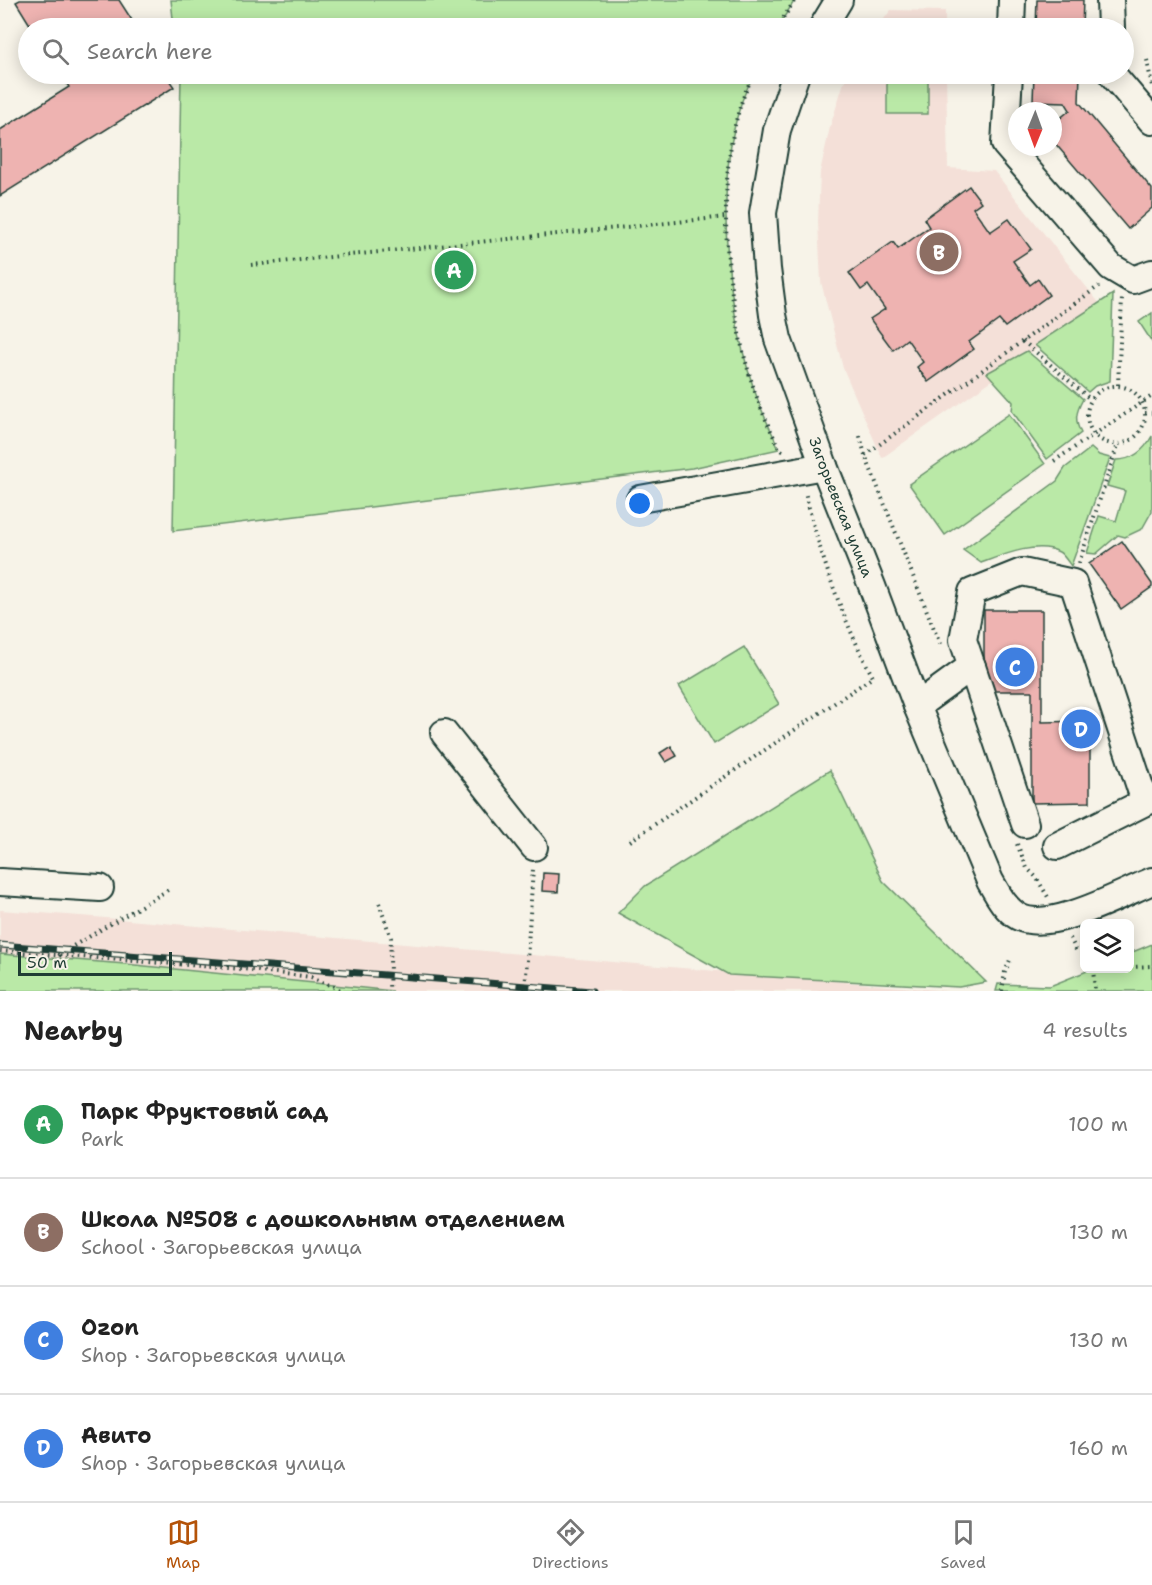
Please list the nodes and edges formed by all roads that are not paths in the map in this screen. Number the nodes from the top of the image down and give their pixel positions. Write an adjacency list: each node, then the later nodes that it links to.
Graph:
1 (839, 0): 4 (street)
2 (1012, 0): 5 (street)
3 (1110, 0): 6 (street)
4 (828, 18)
5 (1011, 18)
6 (1111, 18)
7 (792, 84): 12 (street, Загорьевская улица)
8 (1008, 84): 11 (street)
9 (1121, 84): 10 (street)
10 (1152, 121)
11 (1152, 273)
12 (812, 468): 13 (street); 15 (street, Загорьевская улица)
13 (640, 499)
14 (972, 666): 15 (street); 17 (street); 18 (street)
15 (917, 706): 21 (street, Загорьевская улица)
16 (444, 733): 20 (street)
17 (1149, 801): 19 (street)
18 (1025, 824)
19 (1057, 846)
20 (534, 848)
21 (1152, 881)
22 (0, 882): 23 (street)
23 (100, 888)

